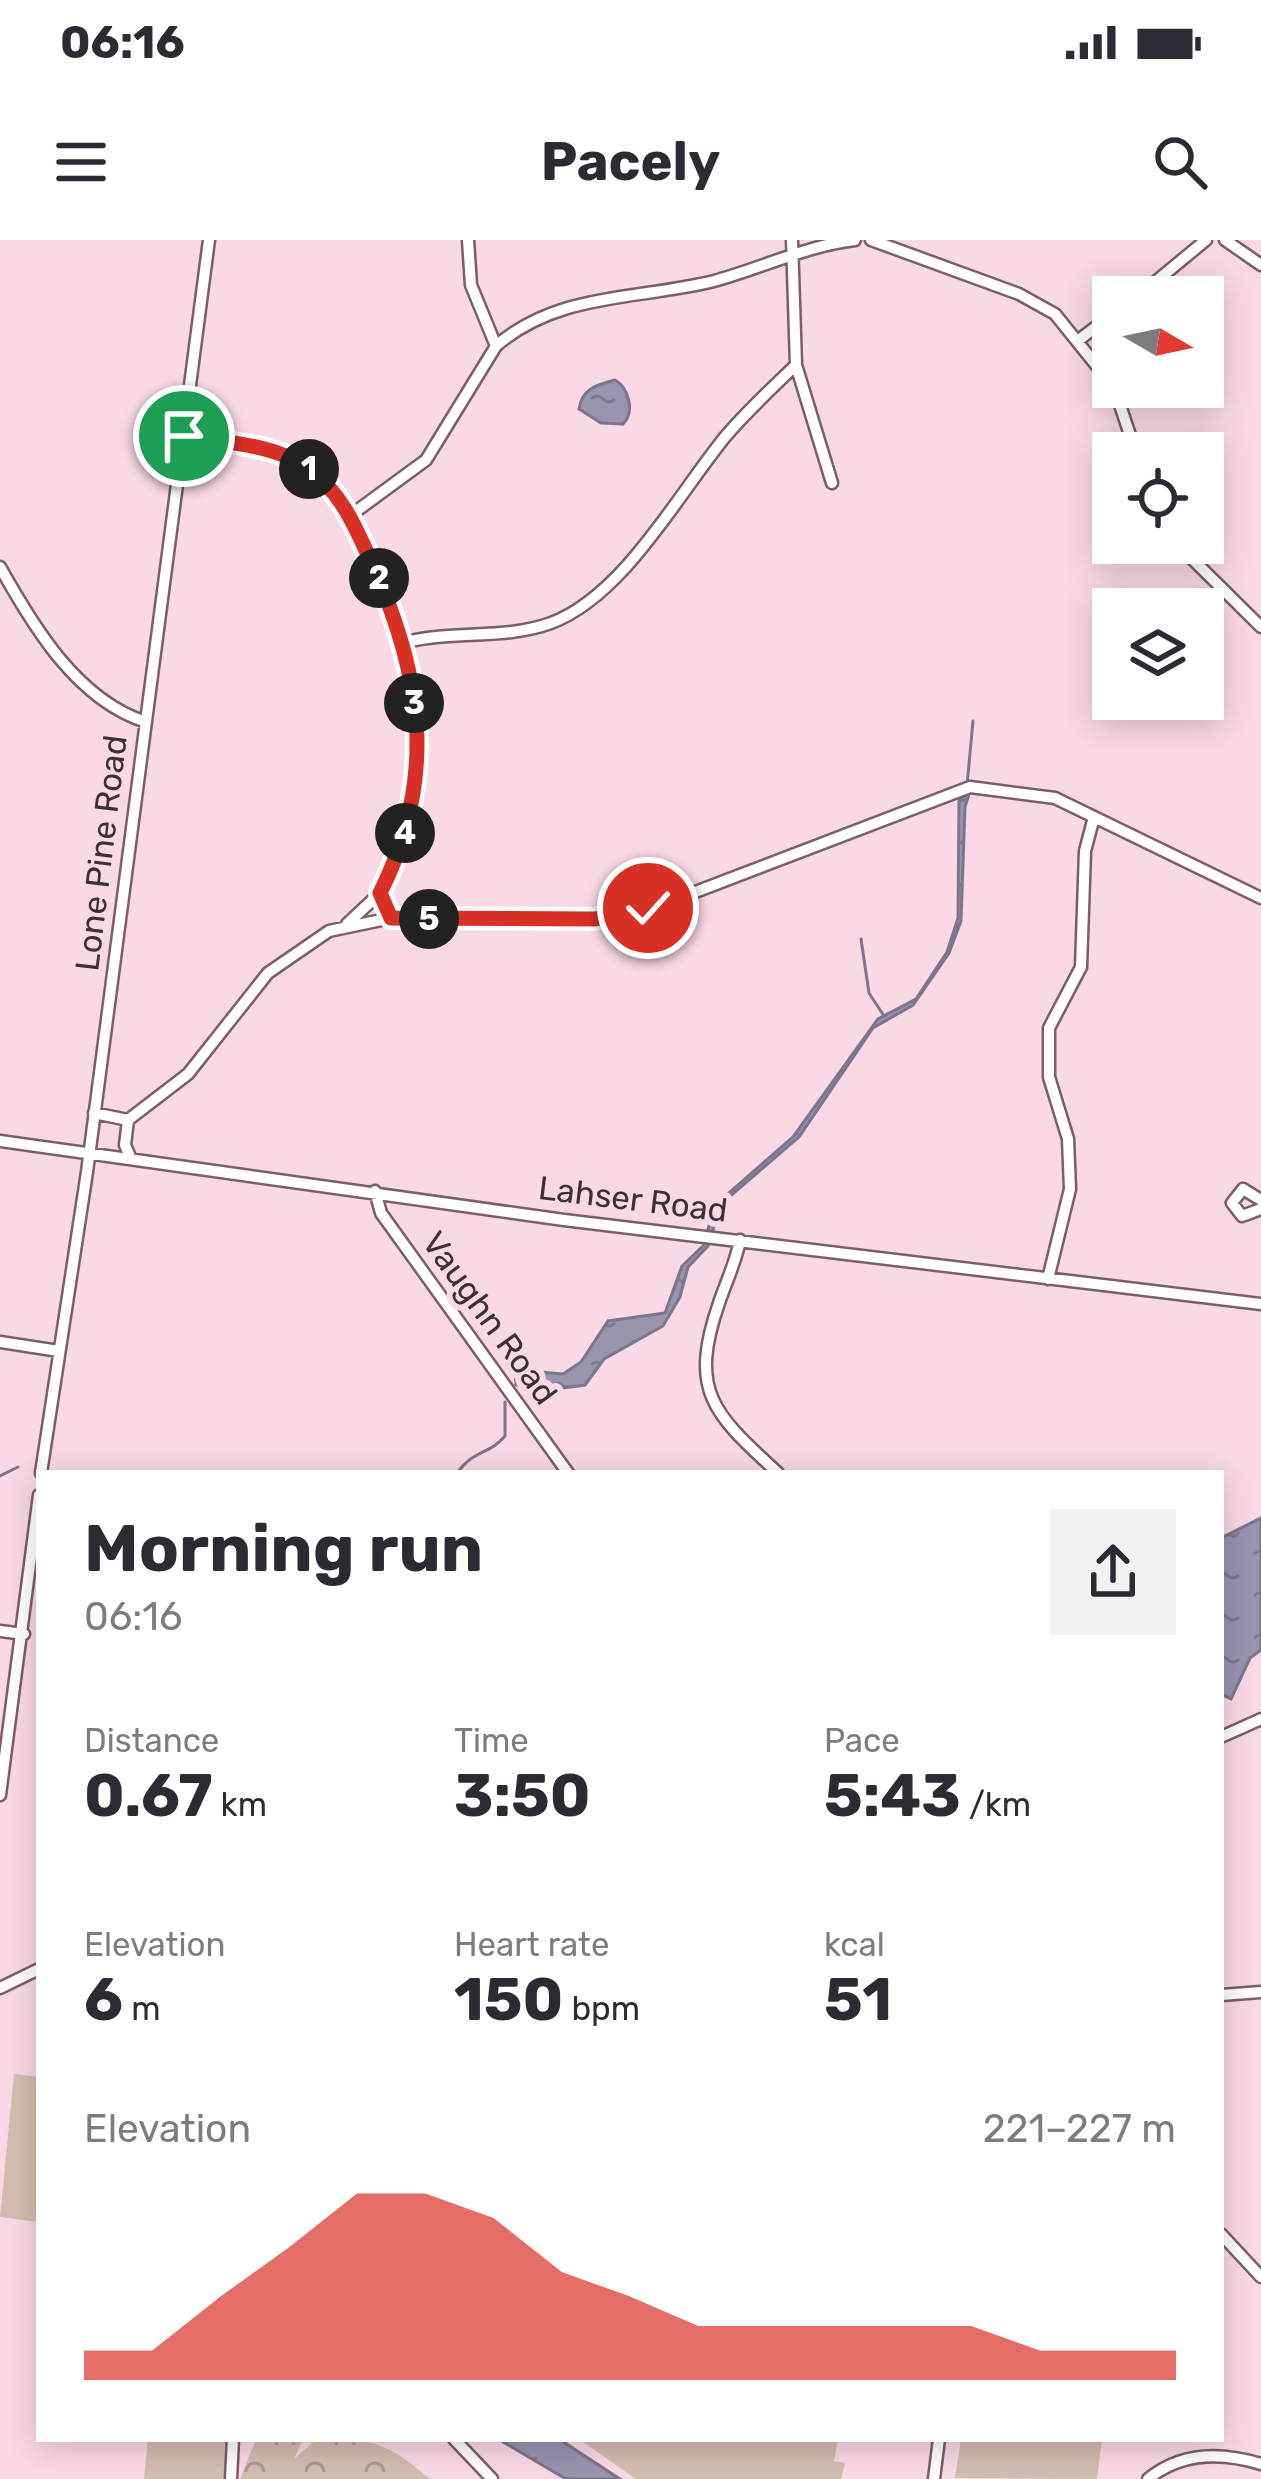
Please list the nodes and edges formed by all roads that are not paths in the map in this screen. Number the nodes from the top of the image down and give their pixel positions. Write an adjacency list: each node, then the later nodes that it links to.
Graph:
1 (209, 240): 16 (street, Lone Pine Road)
2 (468, 240): 13 (street)
3 (792, 240): 8 (street)
4 (855, 240): 8 (street)
5 (871, 240): 12 (street)
6 (1206, 240): 10 (street)
7 (1225, 240): 9 (street)
8 (791, 255): 13 (street); 15 (street)
9 (1261, 265)
10 (1162, 276)
11 (1092, 330): 12 (street)
12 (1080, 339): 14 (street)
13 (496, 346): 18 (street)
14 (1092, 356)
15 (796, 365): 17 (street); 22 (street)
16 (184, 436): 18 (street); 23 (street, Lone Pine Road)
17 (832, 483)
18 (351, 515): 22 (street)
19 (1196, 564): 21 (street)
20 (0, 567): 23 (street)
21 (1261, 627)
22 (406, 642): 25 (street)
23 (146, 722): 29 (street, Lone Pine Road)
24 (1094, 817): 26 (street); 27 (street); 36 (street)
25 (380, 893): 27 (street); 28 (street)
26 (1261, 898)
27 (391, 918): 28 (street)
28 (345, 926): 30 (street)
29 (94, 1113): 30 (street); 32 (street, Lone Pine Road)
30 (128, 1120): 33 (street)
31 (0, 1142): 32 (street, Lahser Road)
32 (89, 1154): 33 (street, Lahser Road); 39 (street, Lone Pine Road)
33 (130, 1159): 34 (street, Lahser Road)
34 (375, 1191): 35 (street, Lahser Road); 41 (street, Vaughn Road)
35 (740, 1240): 36 (street, Lahser Road); 42 (street)
36 (1048, 1279): 37 (street, Lahser Road)
37 (1261, 1304)
38 (0, 1342): 39 (street)
39 (59, 1351): 40 (street, Lone Pine Road)
40 (41, 1470)
41 (566, 1470)
42 (775, 1470)
43 (36, 1524): 45 (street)
44 (0, 1631): 45 (street)
45 (24, 1634): 48 (street)
46 (1261, 1719): 47 (street)
47 (1224, 1736)
48 (0, 1795)
49 (36, 1970): 50 (street)
50 (0, 1988)
51 (1261, 1992): 52 (street)
52 (1224, 1995)
53 (1224, 2237): 54 (street)
54 (1261, 2277)
55 (233, 2442): 59 (street)
56 (457, 2442): 60 (street)
57 (939, 2442): 61 (street)
58 (1261, 2464): 62 (street)
59 (231, 2479)
60 (492, 2479)
61 (934, 2479)
62 (1148, 2479)

